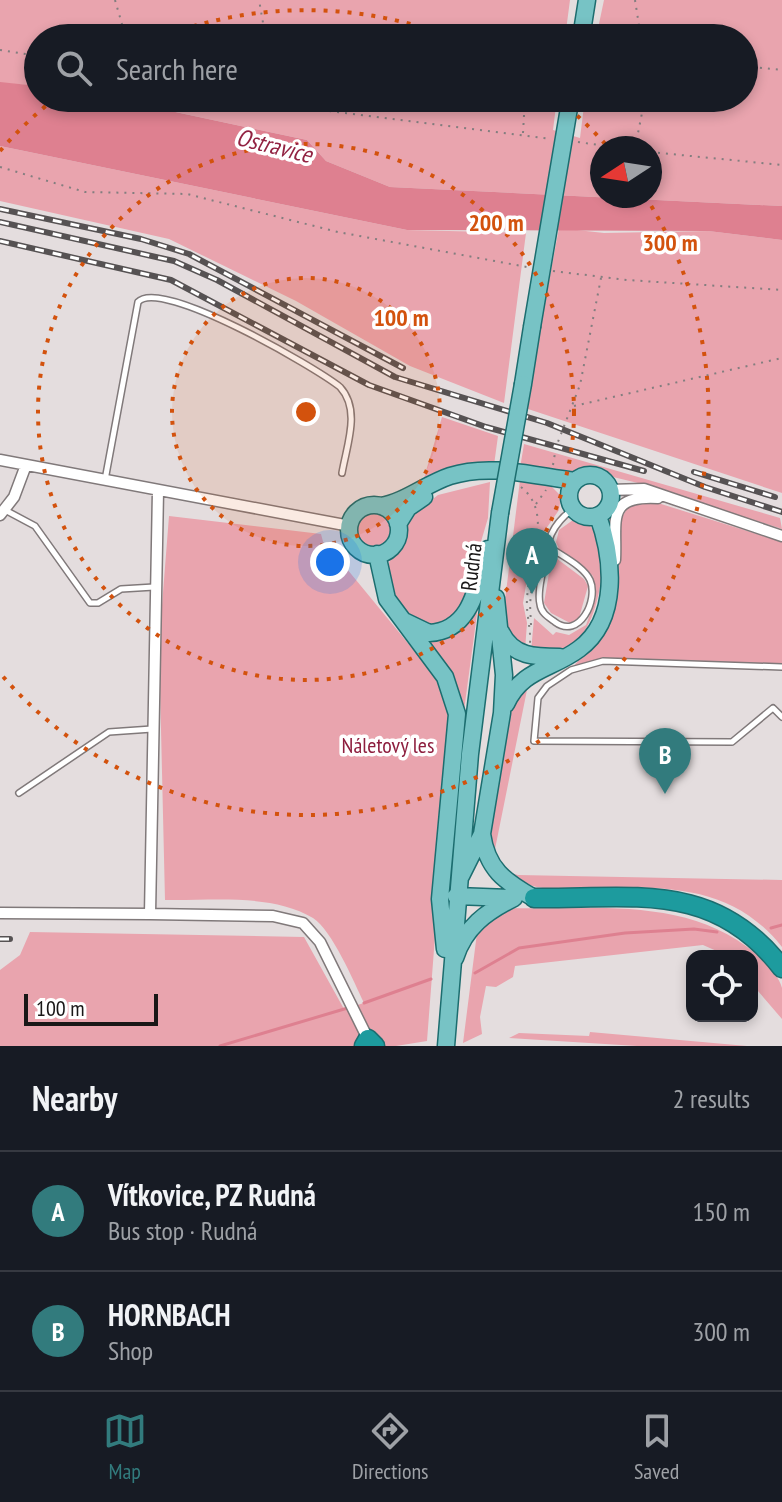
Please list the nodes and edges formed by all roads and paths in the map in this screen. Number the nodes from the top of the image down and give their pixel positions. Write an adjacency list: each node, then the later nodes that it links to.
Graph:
1 (115, 0): 5 (path)
2 (259, 0): 6 (path)
3 (587, 0): 7 (main road)
4 (635, 0): 8 (path)
5 (122, 24)
6 (263, 24)
7 (583, 24)
8 (639, 24)
9 (0, 50): 10 (path)
10 (24, 54)
11 (758, 67): 12 (path)
12 (782, 70)
13 (338, 112): 17 (path)
14 (524, 112): 17 (path)
15 (568, 112): 42 (main road, Rudná, bridge)
16 (642, 112): 18 (path)
17 (522, 135): 19 (path)
18 (637, 136)
19 (552, 139)
20 (575, 142): 21 (path)
21 (590, 144)
22 (662, 153): 23 (path)
23 (782, 165)
24 (0, 167): 25 (path)
25 (602, 277): 26 (path); 28 (path)
26 (782, 290)
27 (782, 358): 28 (path)
28 (573, 406): 34 (path)
29 (0, 460): 30 (street)
30 (26, 465): 33 (street); 41 (street)
31 (342, 473): 33 (lane)
32 (509, 478): 34 (main road); 39 (path); 44 (main road)
33 (105, 480): 36 (street)
34 (551, 480): 37 (main road); 39 (path); 40 (main road)
35 (609, 490): 37 (main road); 38 (street); 43 (main road)
36 (158, 491): 45 (street); 51 (street)
37 (572, 495): 43 (main road); 47 (lane)
38 (668, 498): 46 (street); 50 (street)
39 (536, 504): 54 (path)
40 (381, 506): 44 (main road); 45 (main road)
41 (3, 513): 51 (lane)
42 (500, 513): 48 (main road, Rudná); 52 (main road)
43 (598, 516): 50 (main road)
44 (398, 524): 49 (main road)
45 (350, 526): 49 (main road)
46 (782, 536)
47 (547, 545): 47 (lane)
48 (495, 553): 53 (main road); 62 (main road, Rudná)
49 (377, 554): 52 (main road)
50 (610, 584): 55 (main road)
51 (154, 587): 59 (street)
52 (397, 616): 68 (main road)
53 (501, 632): 54 (main road); 57 (main road)
54 (527, 655): 55 (main road)
55 (565, 657): 57 (main road)
56 (782, 667): 58 (lane)
57 (502, 713): 61 (main road)
58 (782, 717)
59 (152, 729): 60 (lane); 66 (street)
60 (19, 793)
61 (482, 834): 62 (main road); 64 (main road)
62 (456, 890): 63 (main road); 68 (main road, Rudná)
63 (514, 898): 64 (main road); 68 (main road)
64 (534, 898): 67 (highway)
65 (0, 913): 66 (street)
66 (150, 914): 70 (street)
67 (782, 968)
68 (449, 974): 69 (main road, Rudná)
69 (446, 1039)
70 (369, 1044)

